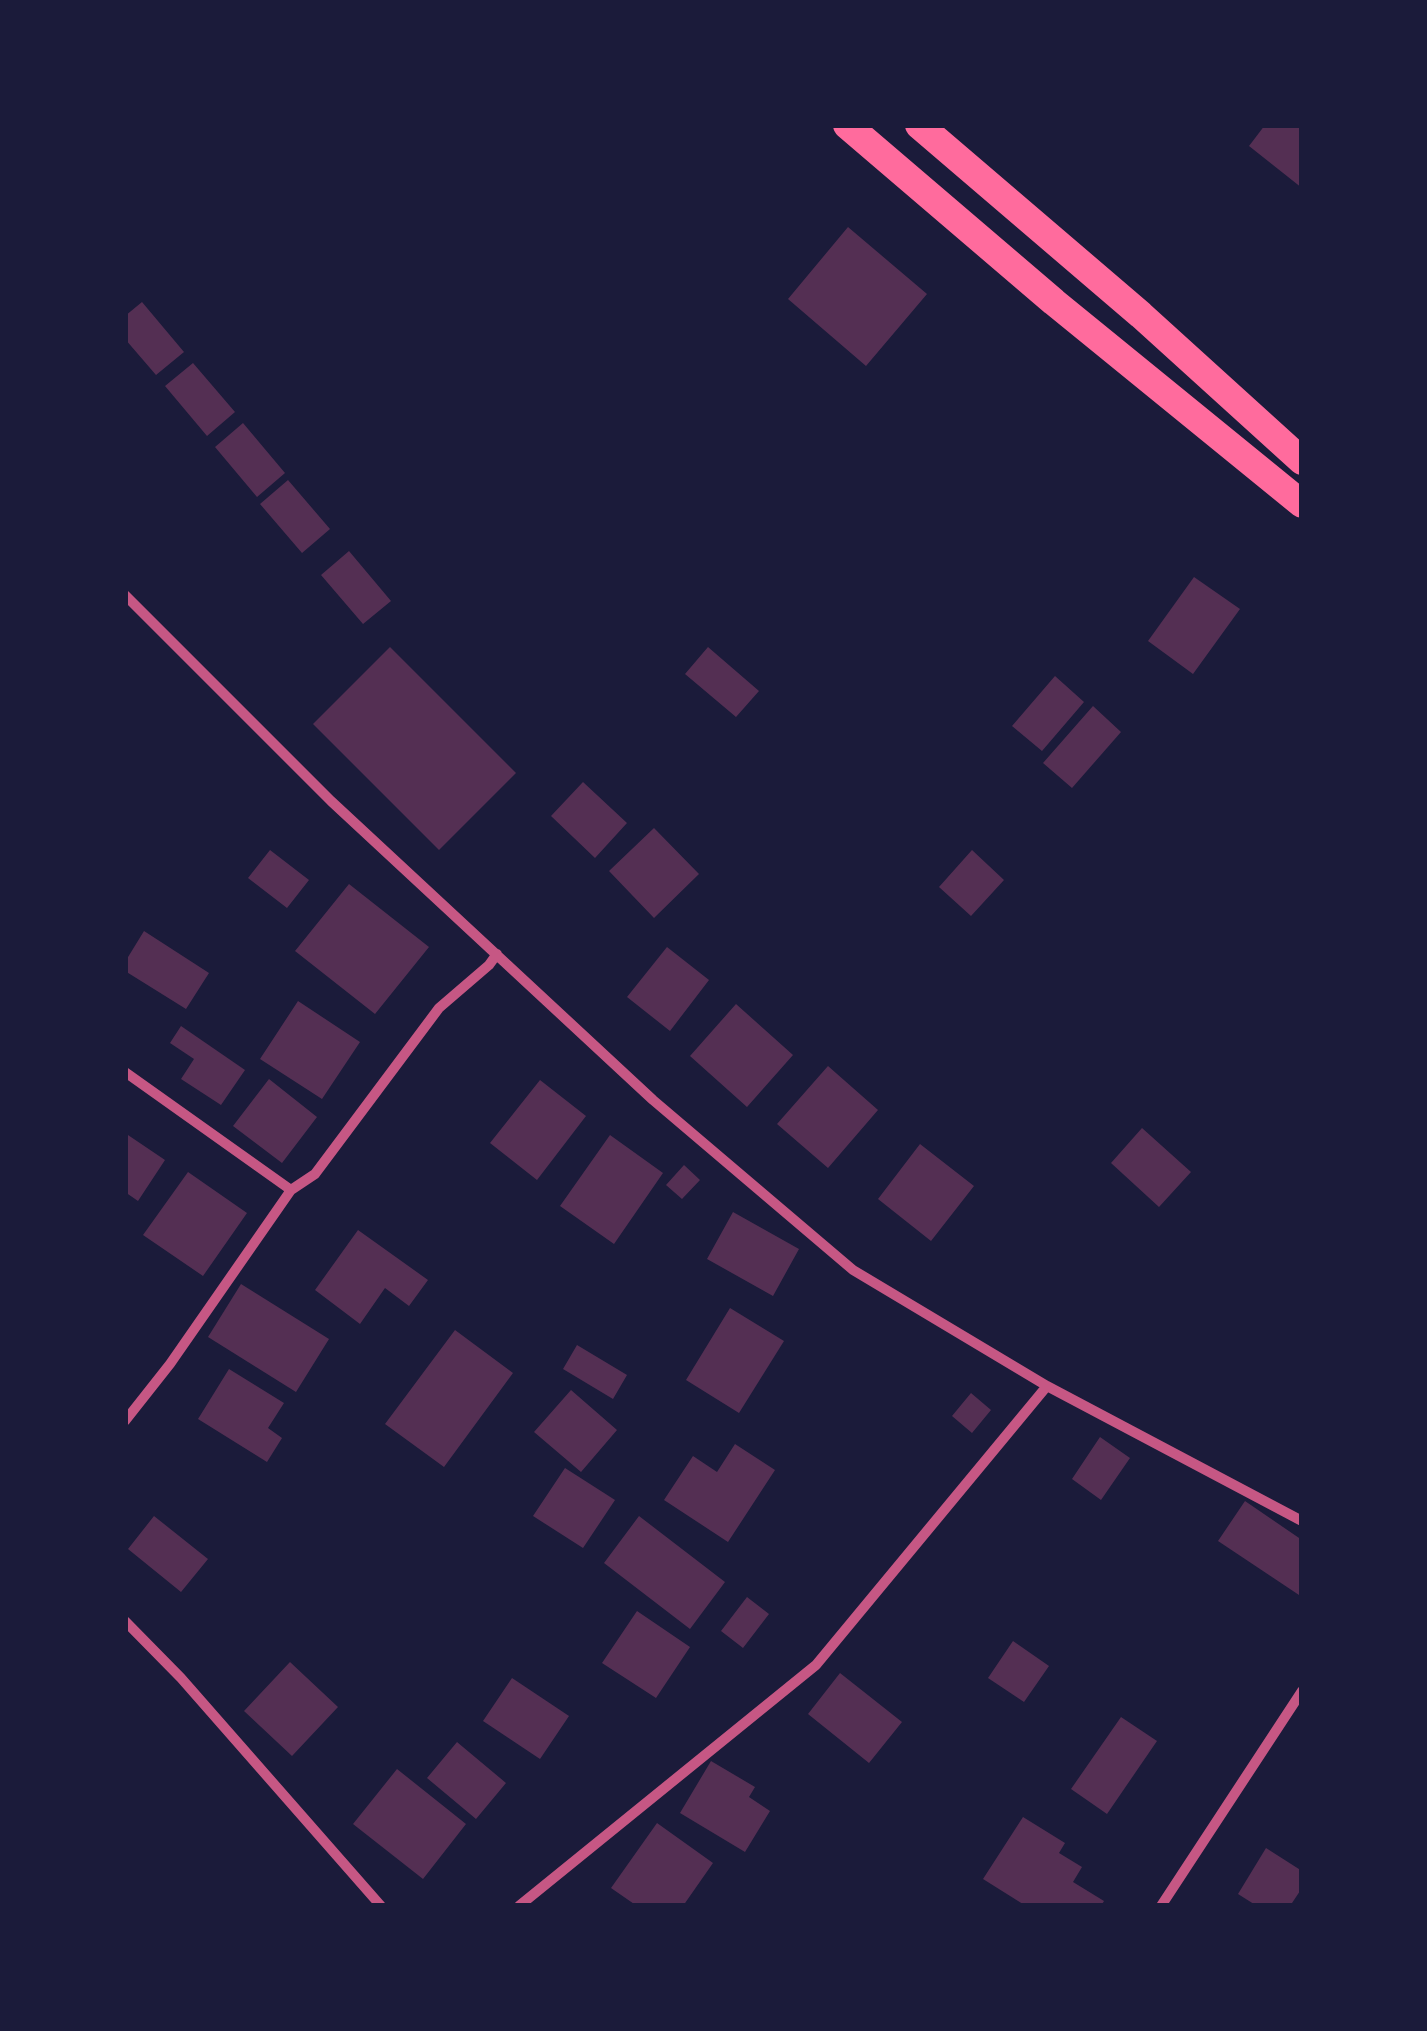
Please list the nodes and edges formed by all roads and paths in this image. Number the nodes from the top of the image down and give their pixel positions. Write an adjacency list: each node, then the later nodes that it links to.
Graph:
1 (847, 125): 4 (highway)
2 (919, 125): 3 (highway)
3 (1302, 461)
4 (1302, 504)
5 (125, 594): 6 (street)
6 (497, 954): 8 (street); 9 (street)
7 (125, 1072): 8 (street)
8 (290, 1190): 10 (street)
9 (1047, 1386): 11 (street); 15 (street)
10 (125, 1421)
11 (1302, 1521)
12 (125, 1621): 14 (street)
13 (1302, 1691): 16 (street)
14 (381, 1906)
15 (519, 1906)
16 (1161, 1906)

